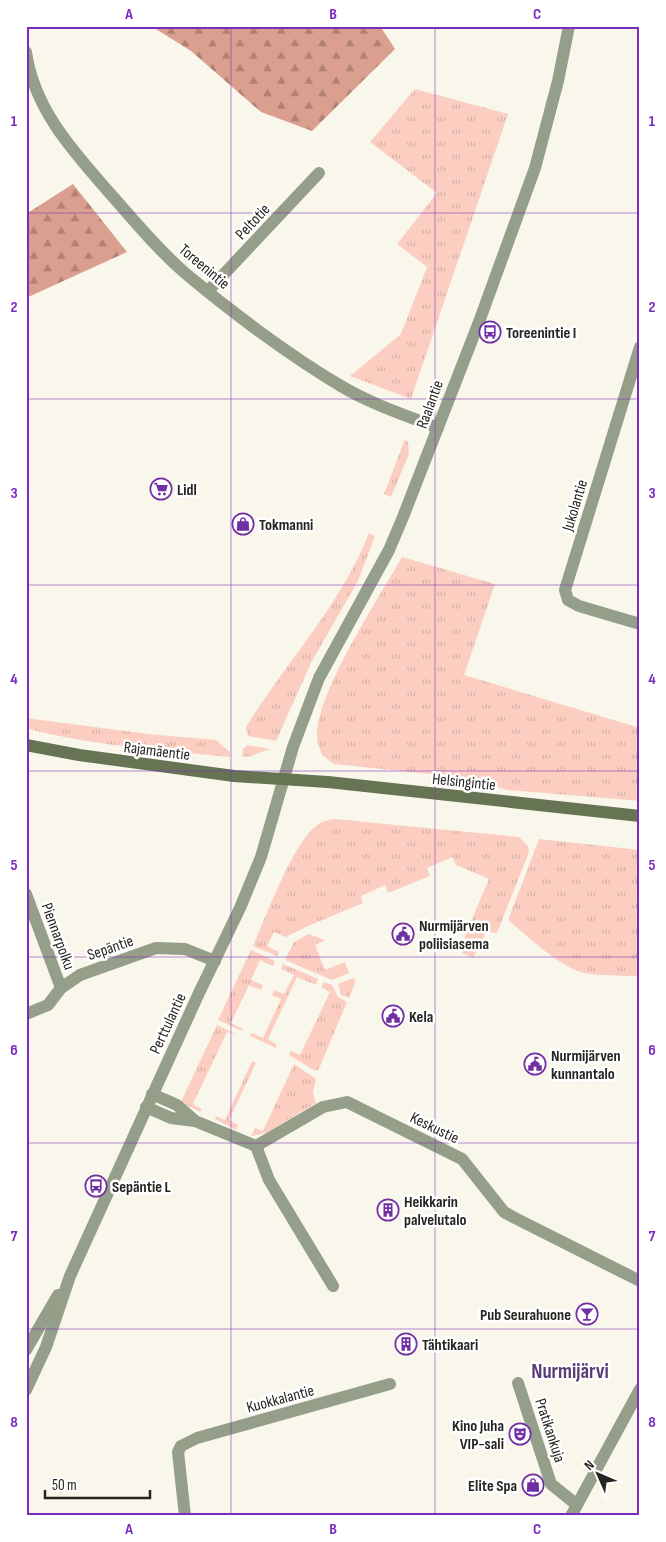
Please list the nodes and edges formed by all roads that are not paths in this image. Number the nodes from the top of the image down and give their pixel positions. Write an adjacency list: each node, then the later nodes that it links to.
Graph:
1 (569, 26): 6 (street, Raalantie)
2 (26, 52): 4 (street, Toreenintie)
3 (319, 173): 4 (street, Peltotie)
4 (208, 291): 6 (street, Toreenintie)
5 (640, 346): 7 (street, Jukolantie)
6 (438, 428): 9 (street, Raalantie)
7 (640, 624)
8 (26, 745): 9 (main road, Rajamäentie)
9 (284, 780): 10 (main road, Helsingintie); 12 (street, Perttulantie)
10 (640, 816)
11 (26, 894): 13 (street, Piennarpolku)
12 (215, 961): 13 (street, Sepäntie); 15 (street, Perttulantie)
13 (61, 988): 14 (street, Sepäntie)
14 (26, 1014)
15 (152, 1094): 16 (street, Perttulantie); 17 (street)
16 (146, 1107): 17 (street); 19 (street, Perttulantie)
17 (195, 1121): 18 (street)
18 (256, 1146): 20 (street, Keskustie); 21 (street)
19 (70, 1276): 22 (street, Perttulantie); 23 (street, Perttulantie)
20 (640, 1281)
21 (333, 1286)
22 (26, 1350)
23 (30, 1373): 26 (street, Perttulantie)
24 (518, 1383): 28 (street, Pratikankuja)
25 (390, 1384): 29 (street, Kuokkalantie)
26 (26, 1390)
27 (640, 1390): 28 (street)
28 (574, 1510)
29 (185, 1516)

